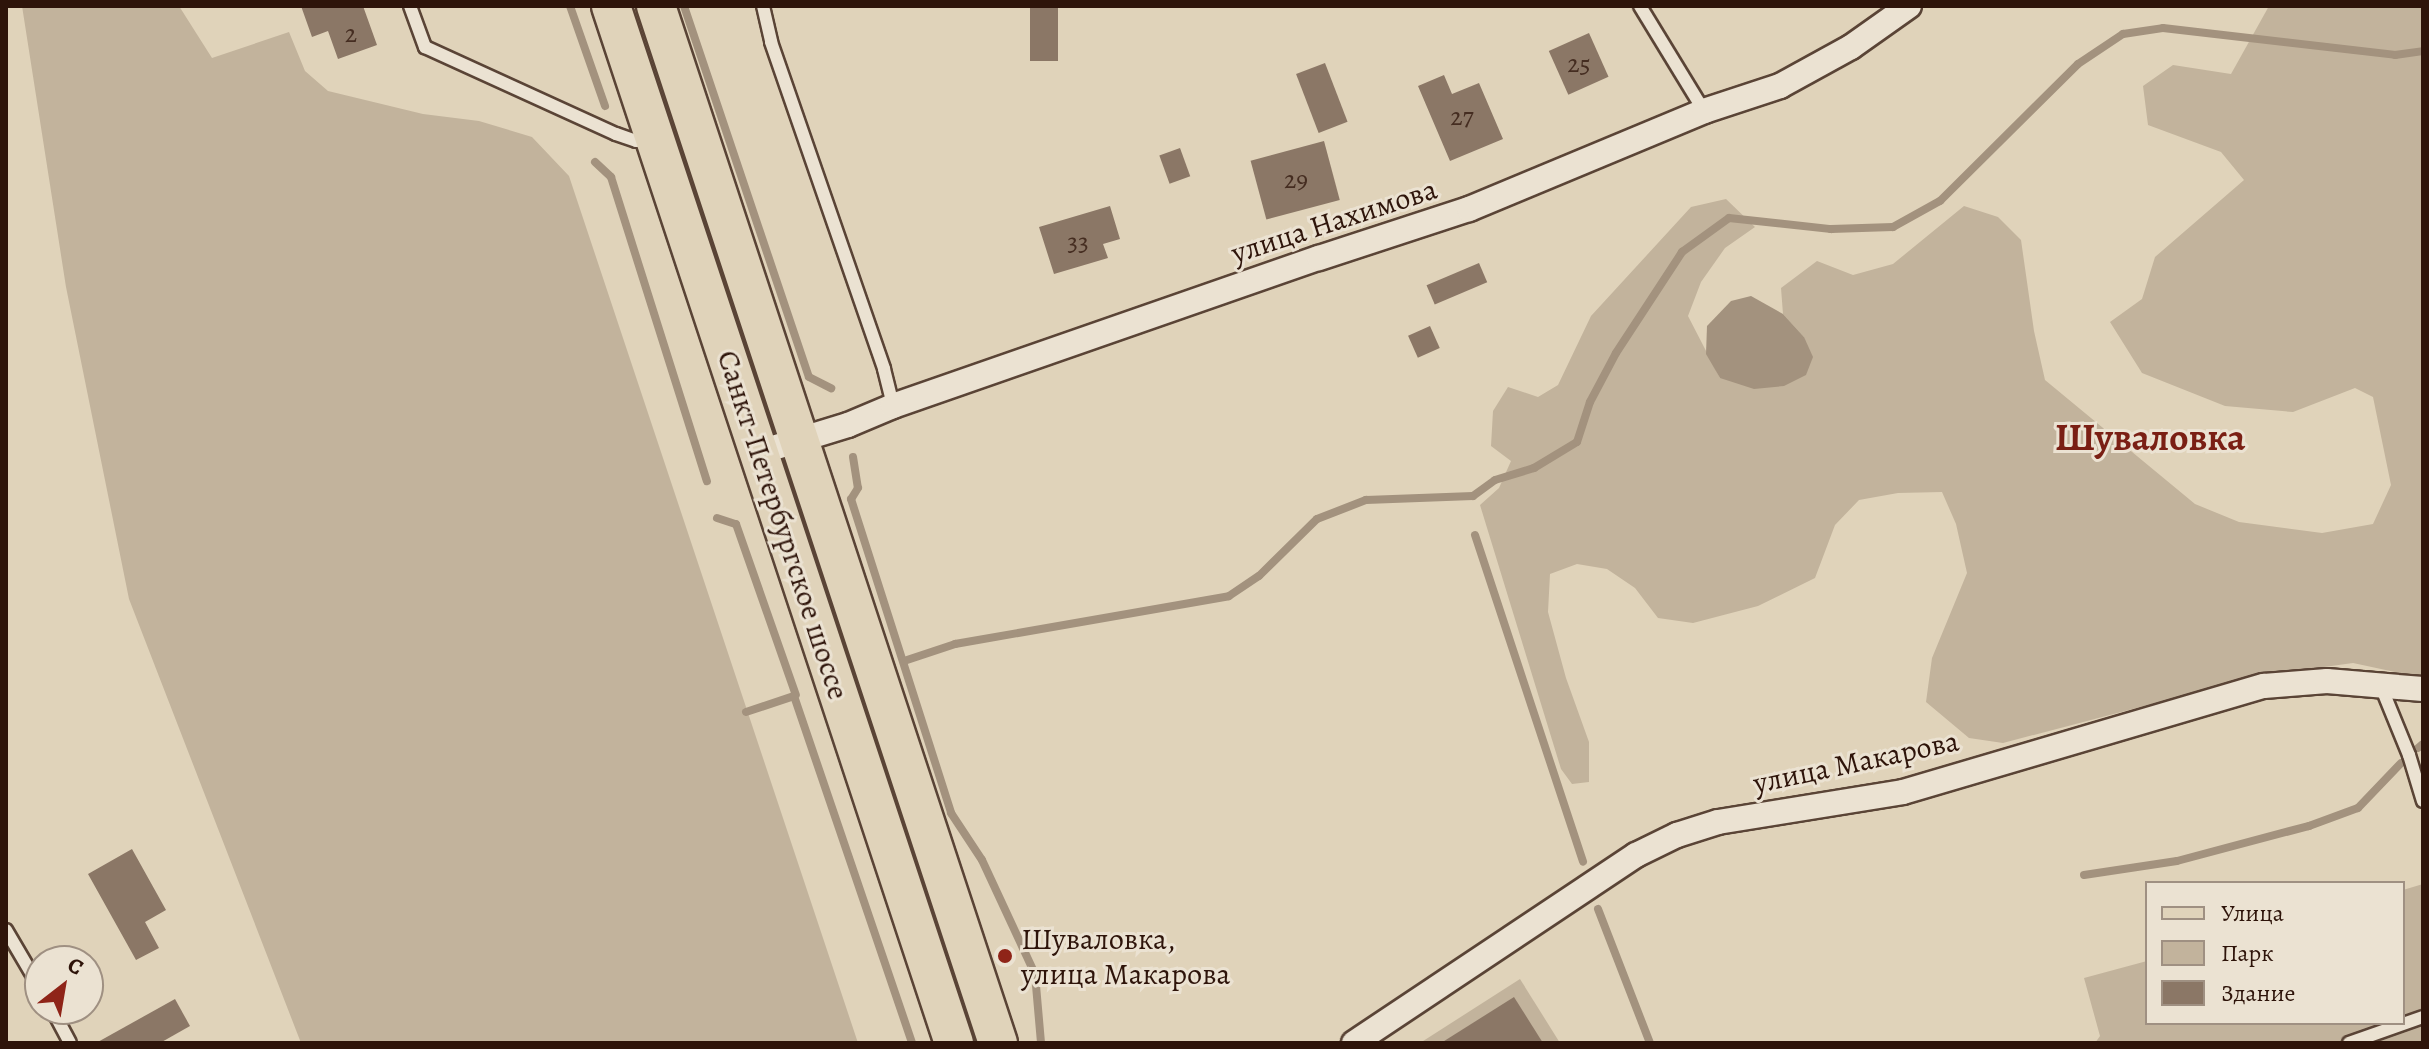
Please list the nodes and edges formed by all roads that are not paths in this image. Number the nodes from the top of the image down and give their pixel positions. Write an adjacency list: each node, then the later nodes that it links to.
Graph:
1 (410, 6): 8 (lane)
2 (611, 6): 8 (main road, Санкт-Петербургское шоссе)
3 (656, 6): 10 (main road, Санкт-Петербургское шоссе)
4 (763, 6): 9 (lane)
5 (1640, 6): 7 (lane)
6 (1909, 6): 7 (street, улица Нахимова)
7 (1704, 111): 9 (street, улица Нахимова)
8 (653, 140): 11 (main road, Санкт-Петербургское шоссе)
9 (893, 406): 10 (street, улица Нахимова)
10 (800, 440): 11 (street, улица Нахимова); 21 (main road, Санкт-Петербургское шоссе)
11 (760, 452): 20 (main road, Санкт-Петербургское шоссе)
12 (2380, 684): 13 (street, улица Макарова); 14 (lane); 22 (street, улица Макарова)
13 (2423, 689)
14 (2423, 801)
15 (6, 930): 16 (lane)
16 (24, 961)
17 (60, 1025): 19 (lane)
18 (2400, 1025): 23 (lane)
19 (70, 1043)
20 (954, 1043)
21 (998, 1043)
22 (1354, 1043)
23 (2349, 1043)

